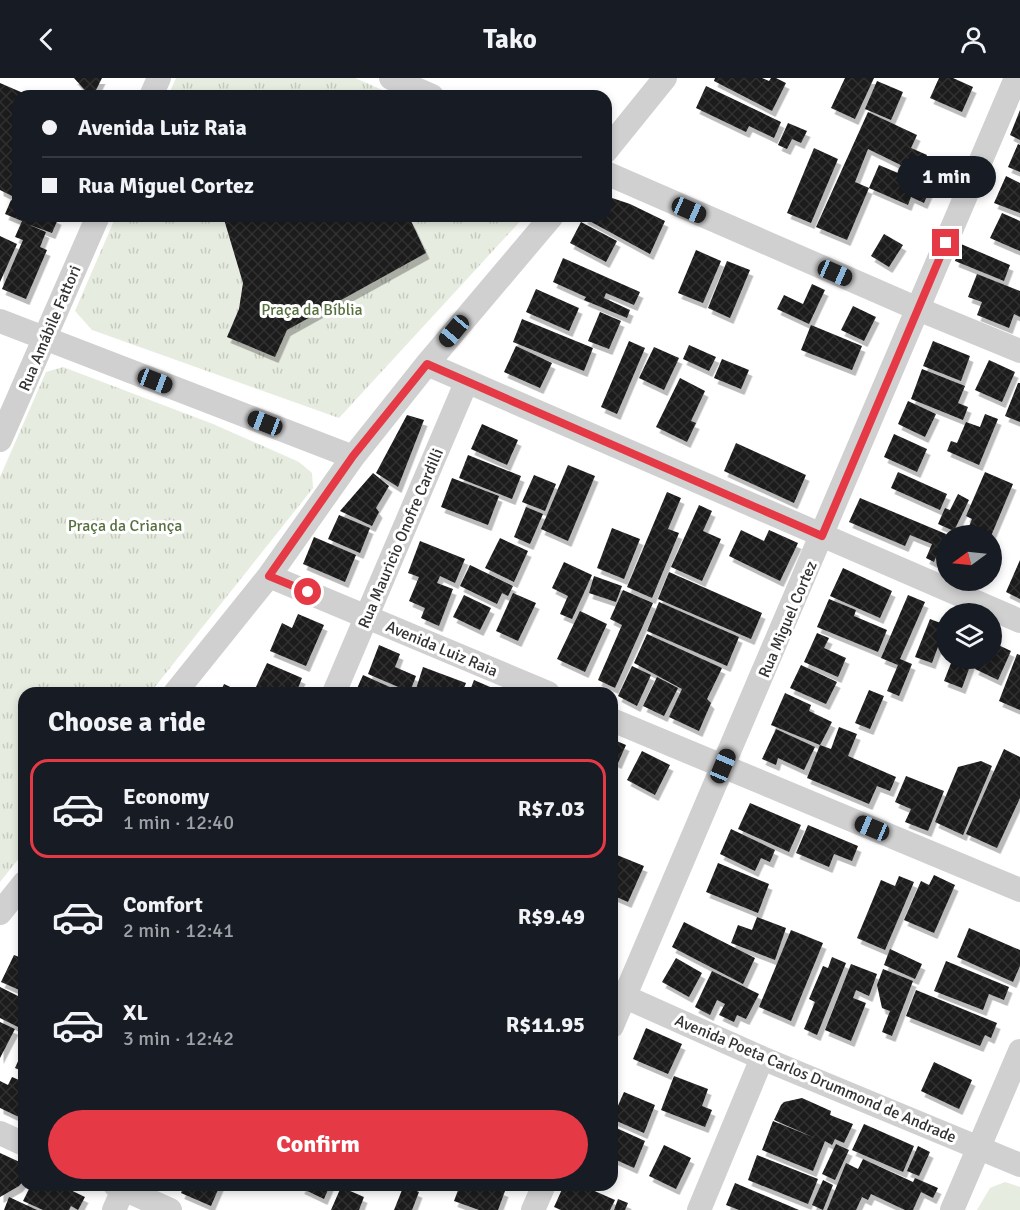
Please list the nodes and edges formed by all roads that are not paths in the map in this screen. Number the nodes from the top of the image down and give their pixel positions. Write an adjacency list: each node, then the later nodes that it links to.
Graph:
1 (391, 78): 4 (street)
2 (665, 78): 5 (street)
3 (1013, 81): 9 (street, Rua Miguel Cortez)
4 (418, 90)
5 (612, 144)
6 (612, 176): 9 (street)
7 (95, 222): 11 (street, Rua Amábile Fattori)
8 (547, 222): 13 (street)
9 (918, 309): 12 (street); 17 (street, Rua Miguel Cortez)
10 (0, 321): 11 (street)
11 (45, 339): 15 (street, Rua Amábile Fattori); 16 (street)
12 (1020, 351)
13 (427, 364): 14 (street); 16 (street)
14 (466, 383): 17 (street); 19 (street, Rua Mauricio Onofre Cardilli)
15 (0, 440)
16 (353, 456): 18 (street)
17 (822, 536): 20 (street); 25 (street, Rua Miguel Cortez)
18 (269, 576): 19 (street, Avenida Luiz Raia); 21 (street)
19 (366, 617): 22 (street, Rua Mauricio Onofre Cardilli); 23 (street, Avenida Luiz Raia)
20 (1020, 621)
21 (180, 687)
22 (337, 687)
23 (534, 687)
24 (618, 722): 25 (street)
25 (723, 766): 27 (street); 29 (street, Rua Miguel Cortez)
26 (18, 890): 28 (street)
27 (1020, 890)
28 (0, 913)
29 (618, 994): 31 (street, Avenida Poeta Carlos Drummond de Andrade)
30 (1020, 1051): 34 (street)
31 (762, 1058): 34 (street, Avenida Poeta Carlos Drummond de Andrade); 40 (street)
32 (0, 1133): 33 (street)
33 (18, 1141)
34 (979, 1147): 35 (street, Avenida Poeta Carlos Drummond de Andrade); 41 (street)
35 (1020, 1165)
36 (541, 1191): 39 (street)
37 (119, 1192): 38 (street)
38 (170, 1210)
39 (533, 1210)
40 (699, 1210)
41 (952, 1210)

